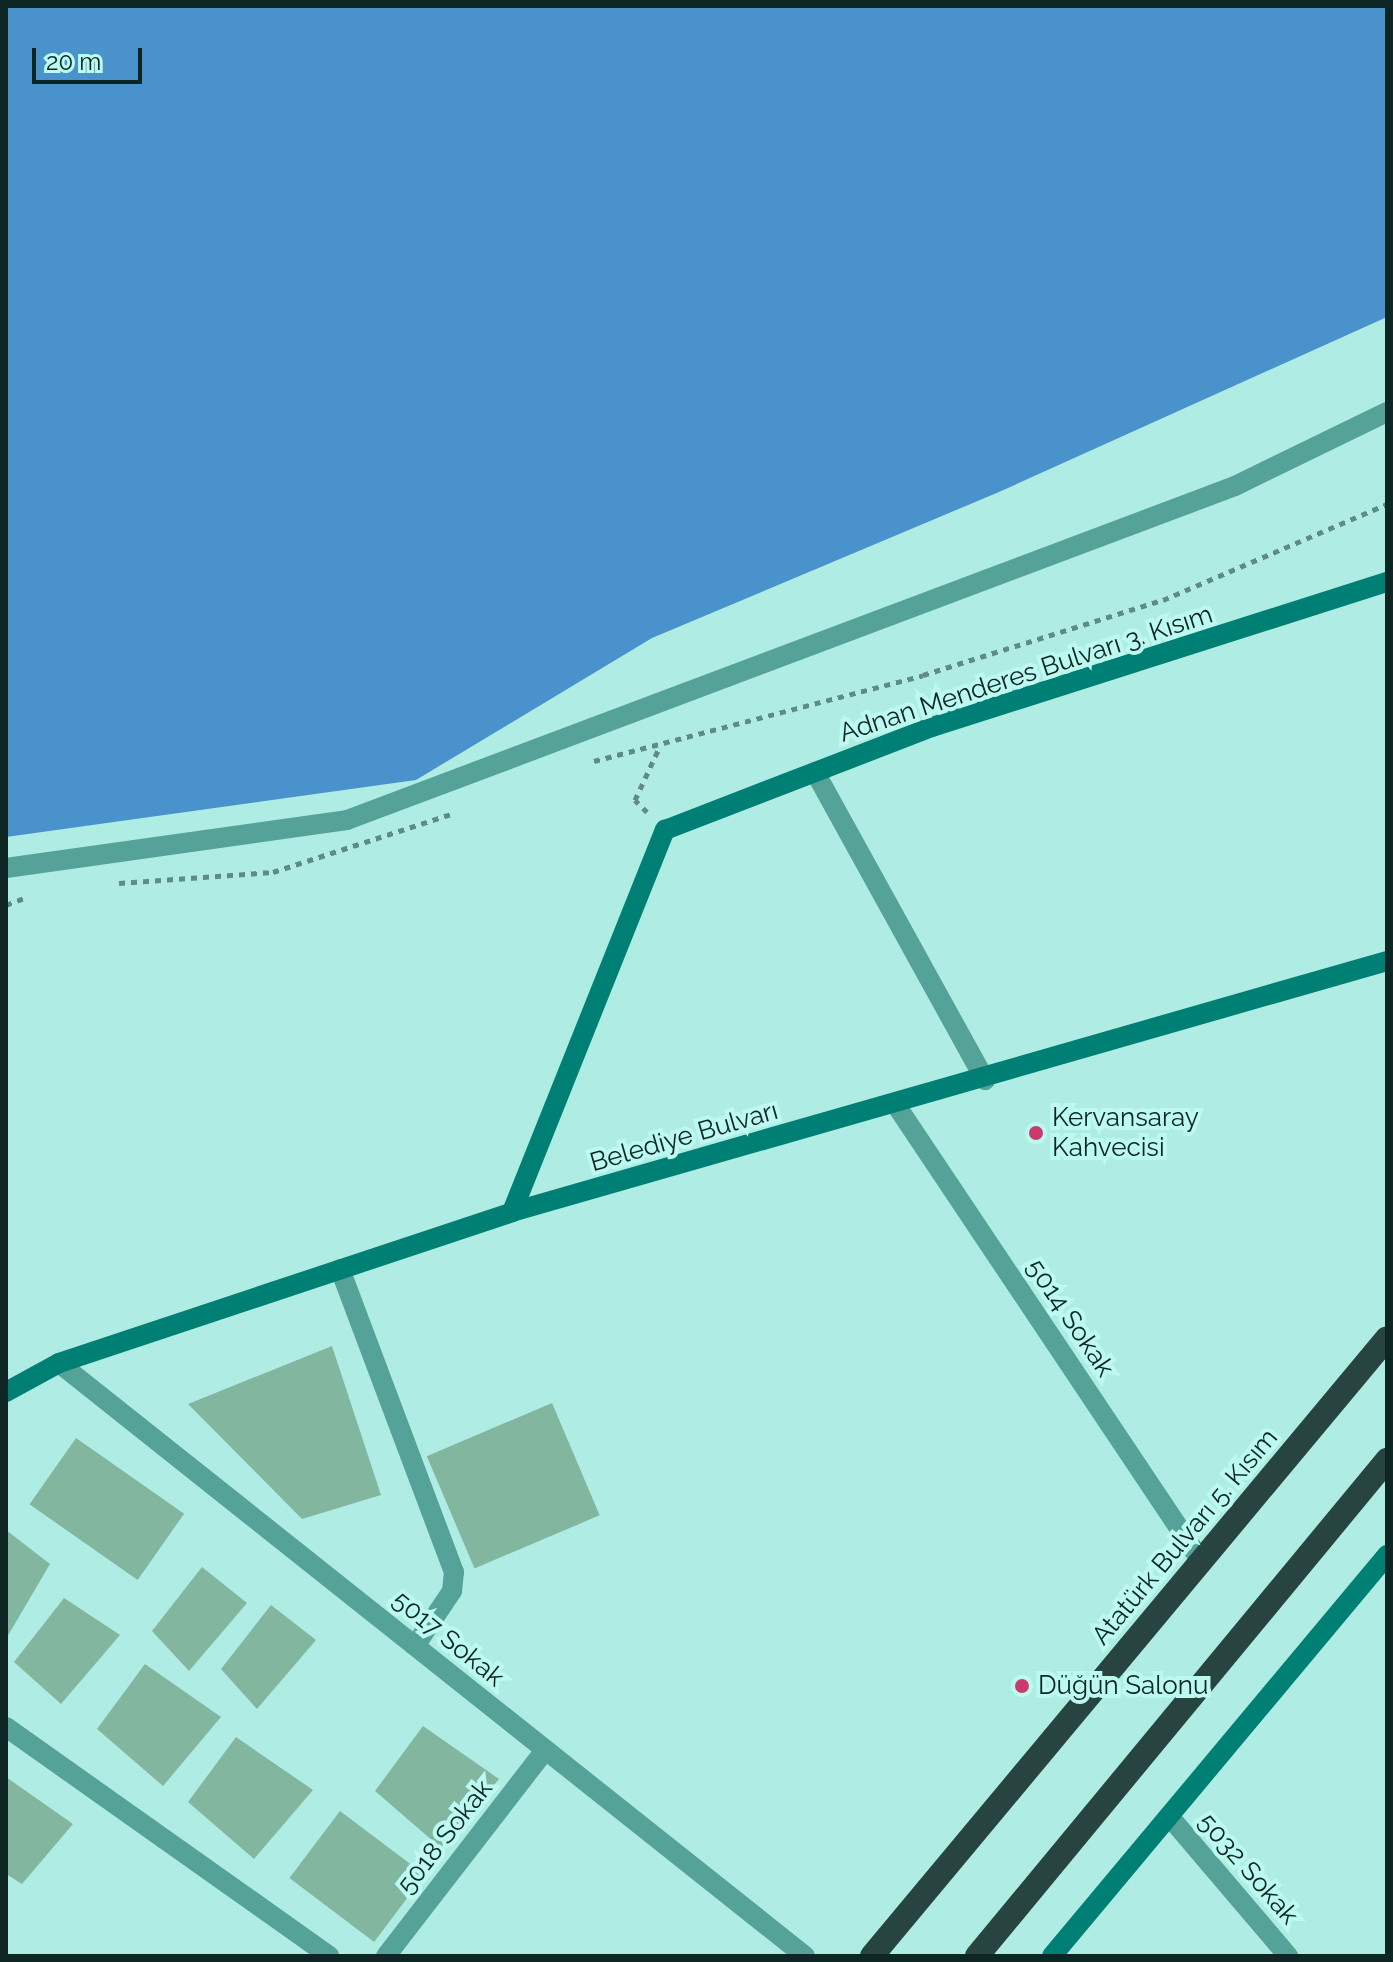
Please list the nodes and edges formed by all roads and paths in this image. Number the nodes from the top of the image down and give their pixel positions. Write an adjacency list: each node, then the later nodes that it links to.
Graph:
1 (1387, 412): 9 (street)
2 (1387, 504): 4 (path)
3 (1387, 582): 6 (street, Adnan Menderes Bulvarı 3. Kısım)
4 (659, 747): 5 (path); 8 (path)
5 (584, 763)
6 (815, 772): 8 (street, Adnan Menderes Bulvarı 3. Kısım); 12 (street)
7 (464, 810): 10 (path)
8 (665, 830): 14 (street)
9 (6, 868)
10 (107, 883)
11 (1387, 961): 12 (street, Belediye Bulvarı)
12 (985, 1080): 13 (street, Belediye Bulvarı)
13 (896, 1105): 14 (street, Belediye Bulvarı); 21 (street, 5014 Sokak)
14 (512, 1212): 15 (street, Belediye Bulvarı)
15 (340, 1269): 17 (street, Belediye Bulvarı); 22 (street)
16 (1387, 1338): 21 (highway, Atatürk Bulvarı 5. Kısım)
17 (59, 1363): 18 (street, Belediye Bulvarı); 22 (street, 5017 Sokak)
18 (6, 1392)
19 (1387, 1460): 30 (highway)
20 (1385, 1560): 25 (street)
21 (1201, 1561): 29 (highway, Atatürk Bulvarı 5. Kısım)
22 (415, 1646): 24 (street, 5017 Sokak)
23 (6, 1727): 26 (street)
24 (545, 1750): 27 (street, 5018 Sokak); 28 (street, 5017 Sokak)
25 (1169, 1816): 31 (street); 32 (street, 5032 Sokak)
26 (329, 1956)
27 (386, 1956)
28 (805, 1956)
29 (872, 1956)
30 (977, 1956)
31 (1052, 1956)
32 (1288, 1956)

